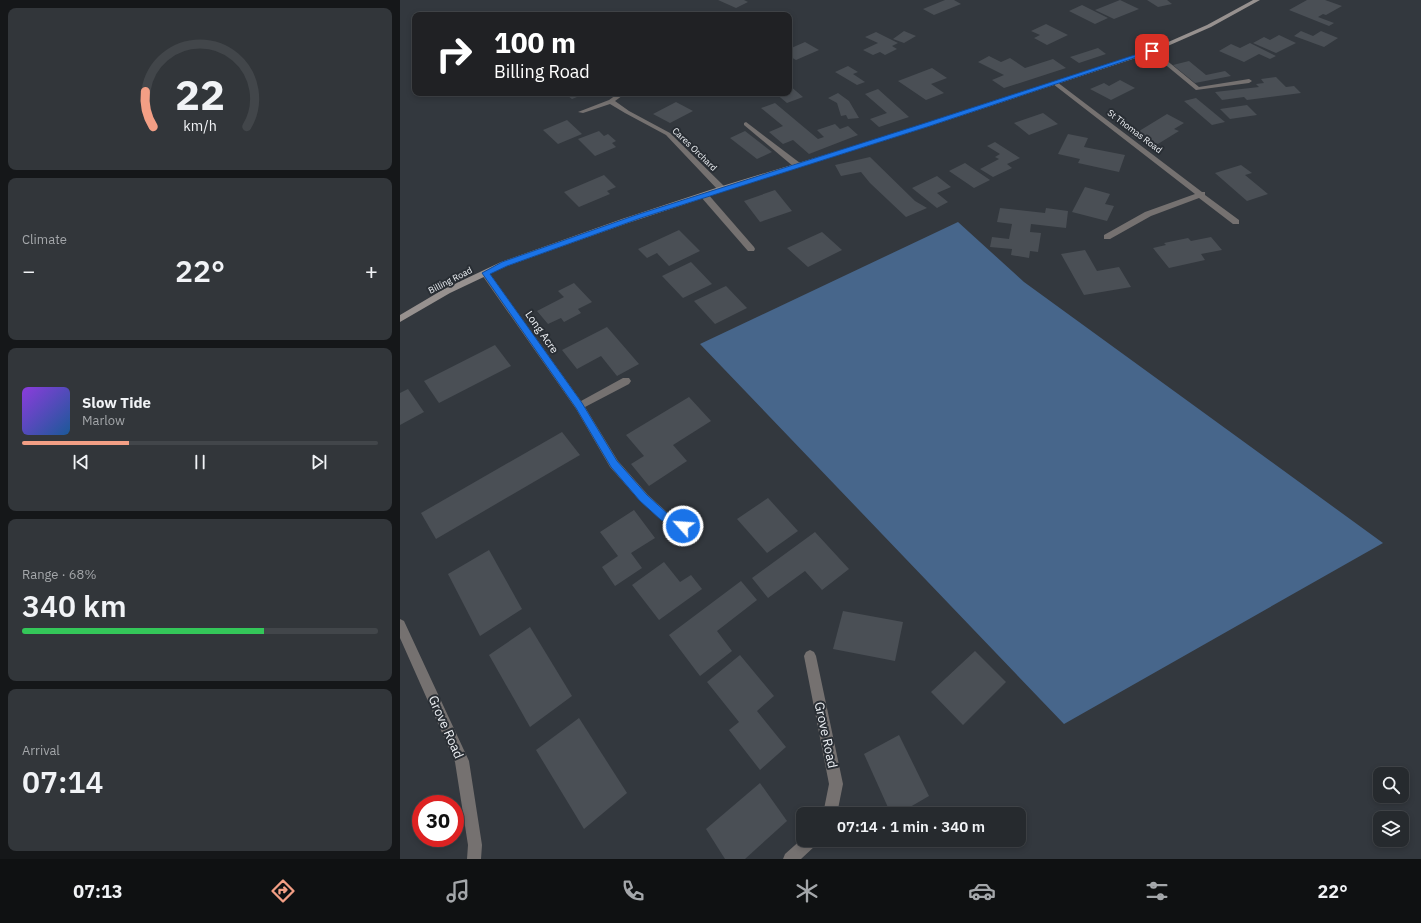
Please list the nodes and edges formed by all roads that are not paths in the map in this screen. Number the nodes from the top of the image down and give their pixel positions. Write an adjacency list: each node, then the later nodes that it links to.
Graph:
1 (1257, 0): 2 (street, Billing Road)
2 (1152, 51): 3 (street); 4 (street, Billing Road)
3 (1249, 81)
4 (1055, 83): 9 (street, Billing Road); 11 (street, St Thomas Road)
5 (618, 96): 6 (street)
6 (611, 101): 7 (street); 10 (street, Cares Orchard)
7 (581, 112)
8 (746, 124): 9 (street)
9 (797, 165): 10 (street, Billing Road)
10 (722, 189): 12 (street, Billing Road)
11 (1202, 194): 13 (street, St Thomas Road); 14 (street)
12 (704, 195): 15 (street); 16 (street, Billing Road)
13 (1236, 222)
14 (1108, 237)
15 (751, 249)
16 (486, 273): 17 (street, Billing Road); 19 (street, Long Acre)
17 (400, 319)
18 (626, 381): 19 (street)
19 (579, 406): 20 (street, Long Acre)
20 (683, 526)
21 (400, 626): 25 (street, Grove Road)
22 (810, 656): 23 (street, Grove Road)
23 (832, 807)
24 (803, 847): 26 (street)
25 (474, 859)
26 (790, 859)

